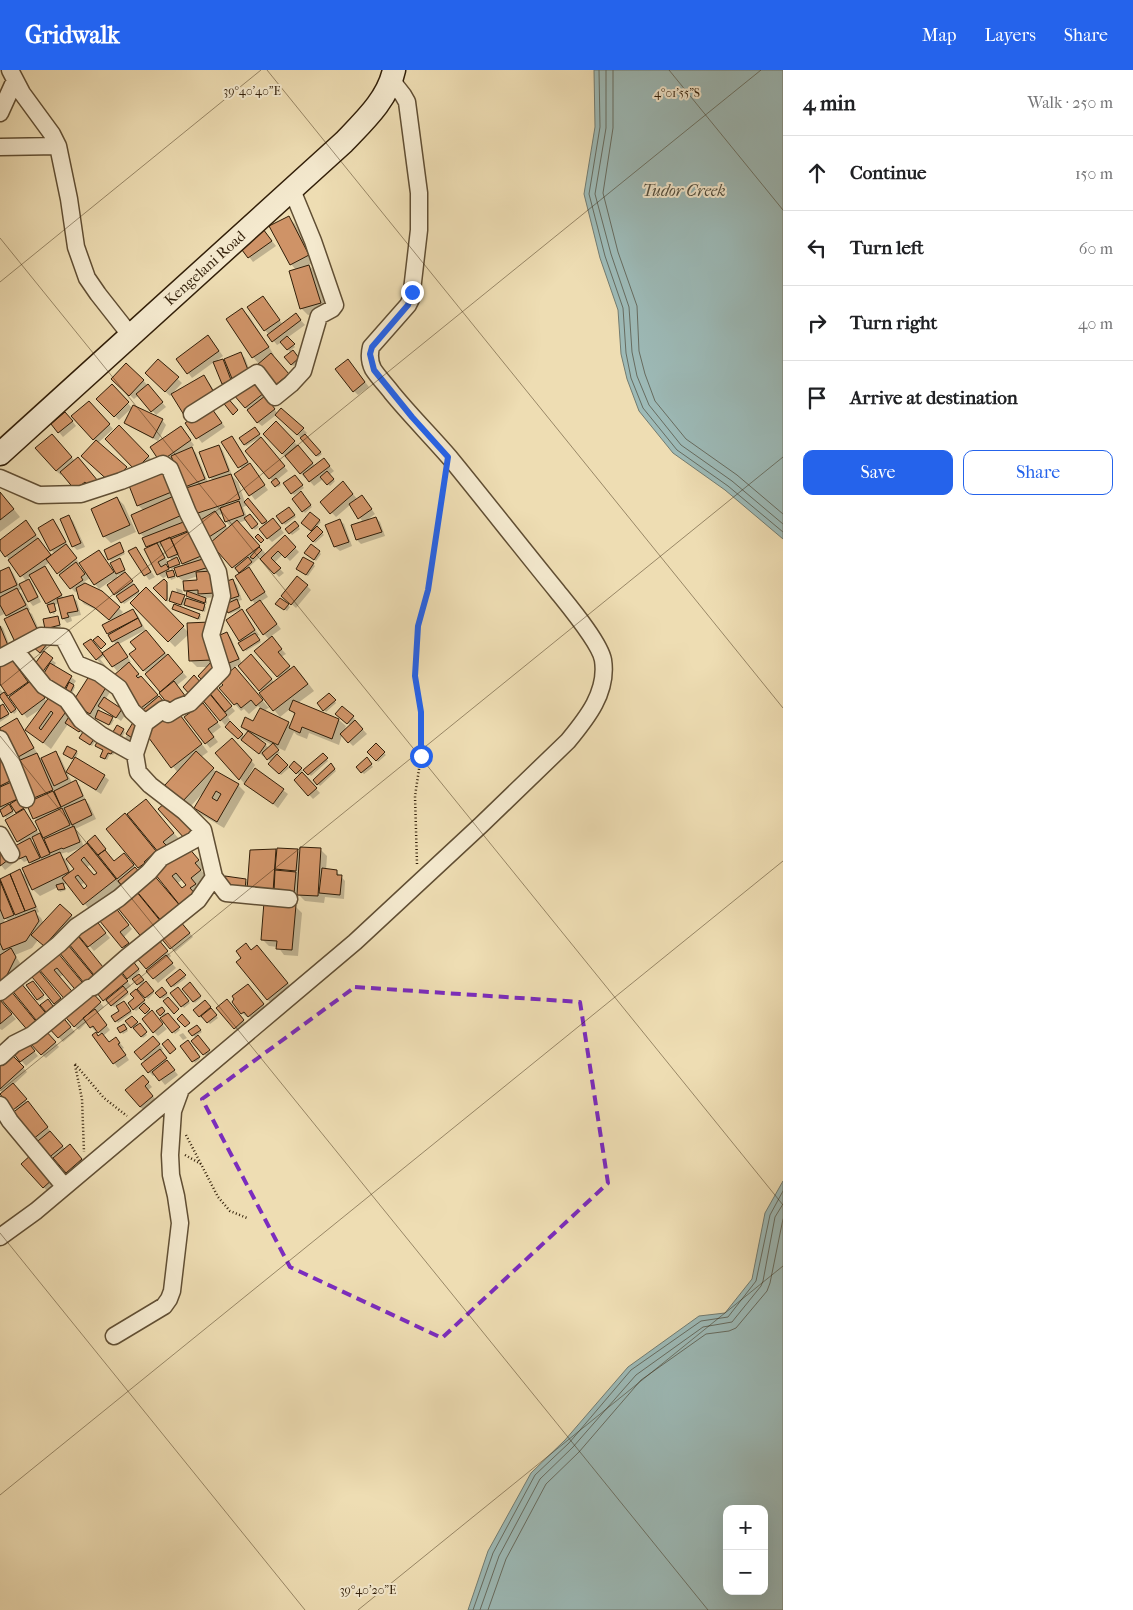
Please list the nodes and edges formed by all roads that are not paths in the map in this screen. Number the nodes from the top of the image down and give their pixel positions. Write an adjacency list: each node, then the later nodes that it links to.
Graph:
1 (12, 75): 3 (street); 4 (street)
2 (393, 76): 6 (main road, Kengelani Road); 24 (street)
3 (0, 113)
4 (58, 146): 5 (street); 7 (street)
5 (0, 147)
6 (292, 190): 7 (main road, Kengelani Road); 8 (street)
7 (131, 336): 9 (main road, Kengelani Road)
8 (192, 414)
9 (0, 454)
10 (0, 478): 13 (street)
11 (15, 650): 12 (street); 13 (street); 15 (street)
12 (0, 658)
13 (145, 723): 15 (street)
14 (0, 739): 16 (street)
15 (135, 754): 17 (street)
16 (26, 799)
17 (203, 830): 20 (street); 22 (street)
18 (0, 835): 19 (street)
19 (10, 854)
20 (214, 877): 21 (street); 23 (street)
21 (289, 899)
22 (0, 992)
23 (0, 1058)
24 (182, 1087): 26 (street); 28 (street)
25 (0, 1105): 26 (street)
26 (64, 1186): 27 (street)
27 (0, 1237)
28 (114, 1336)

